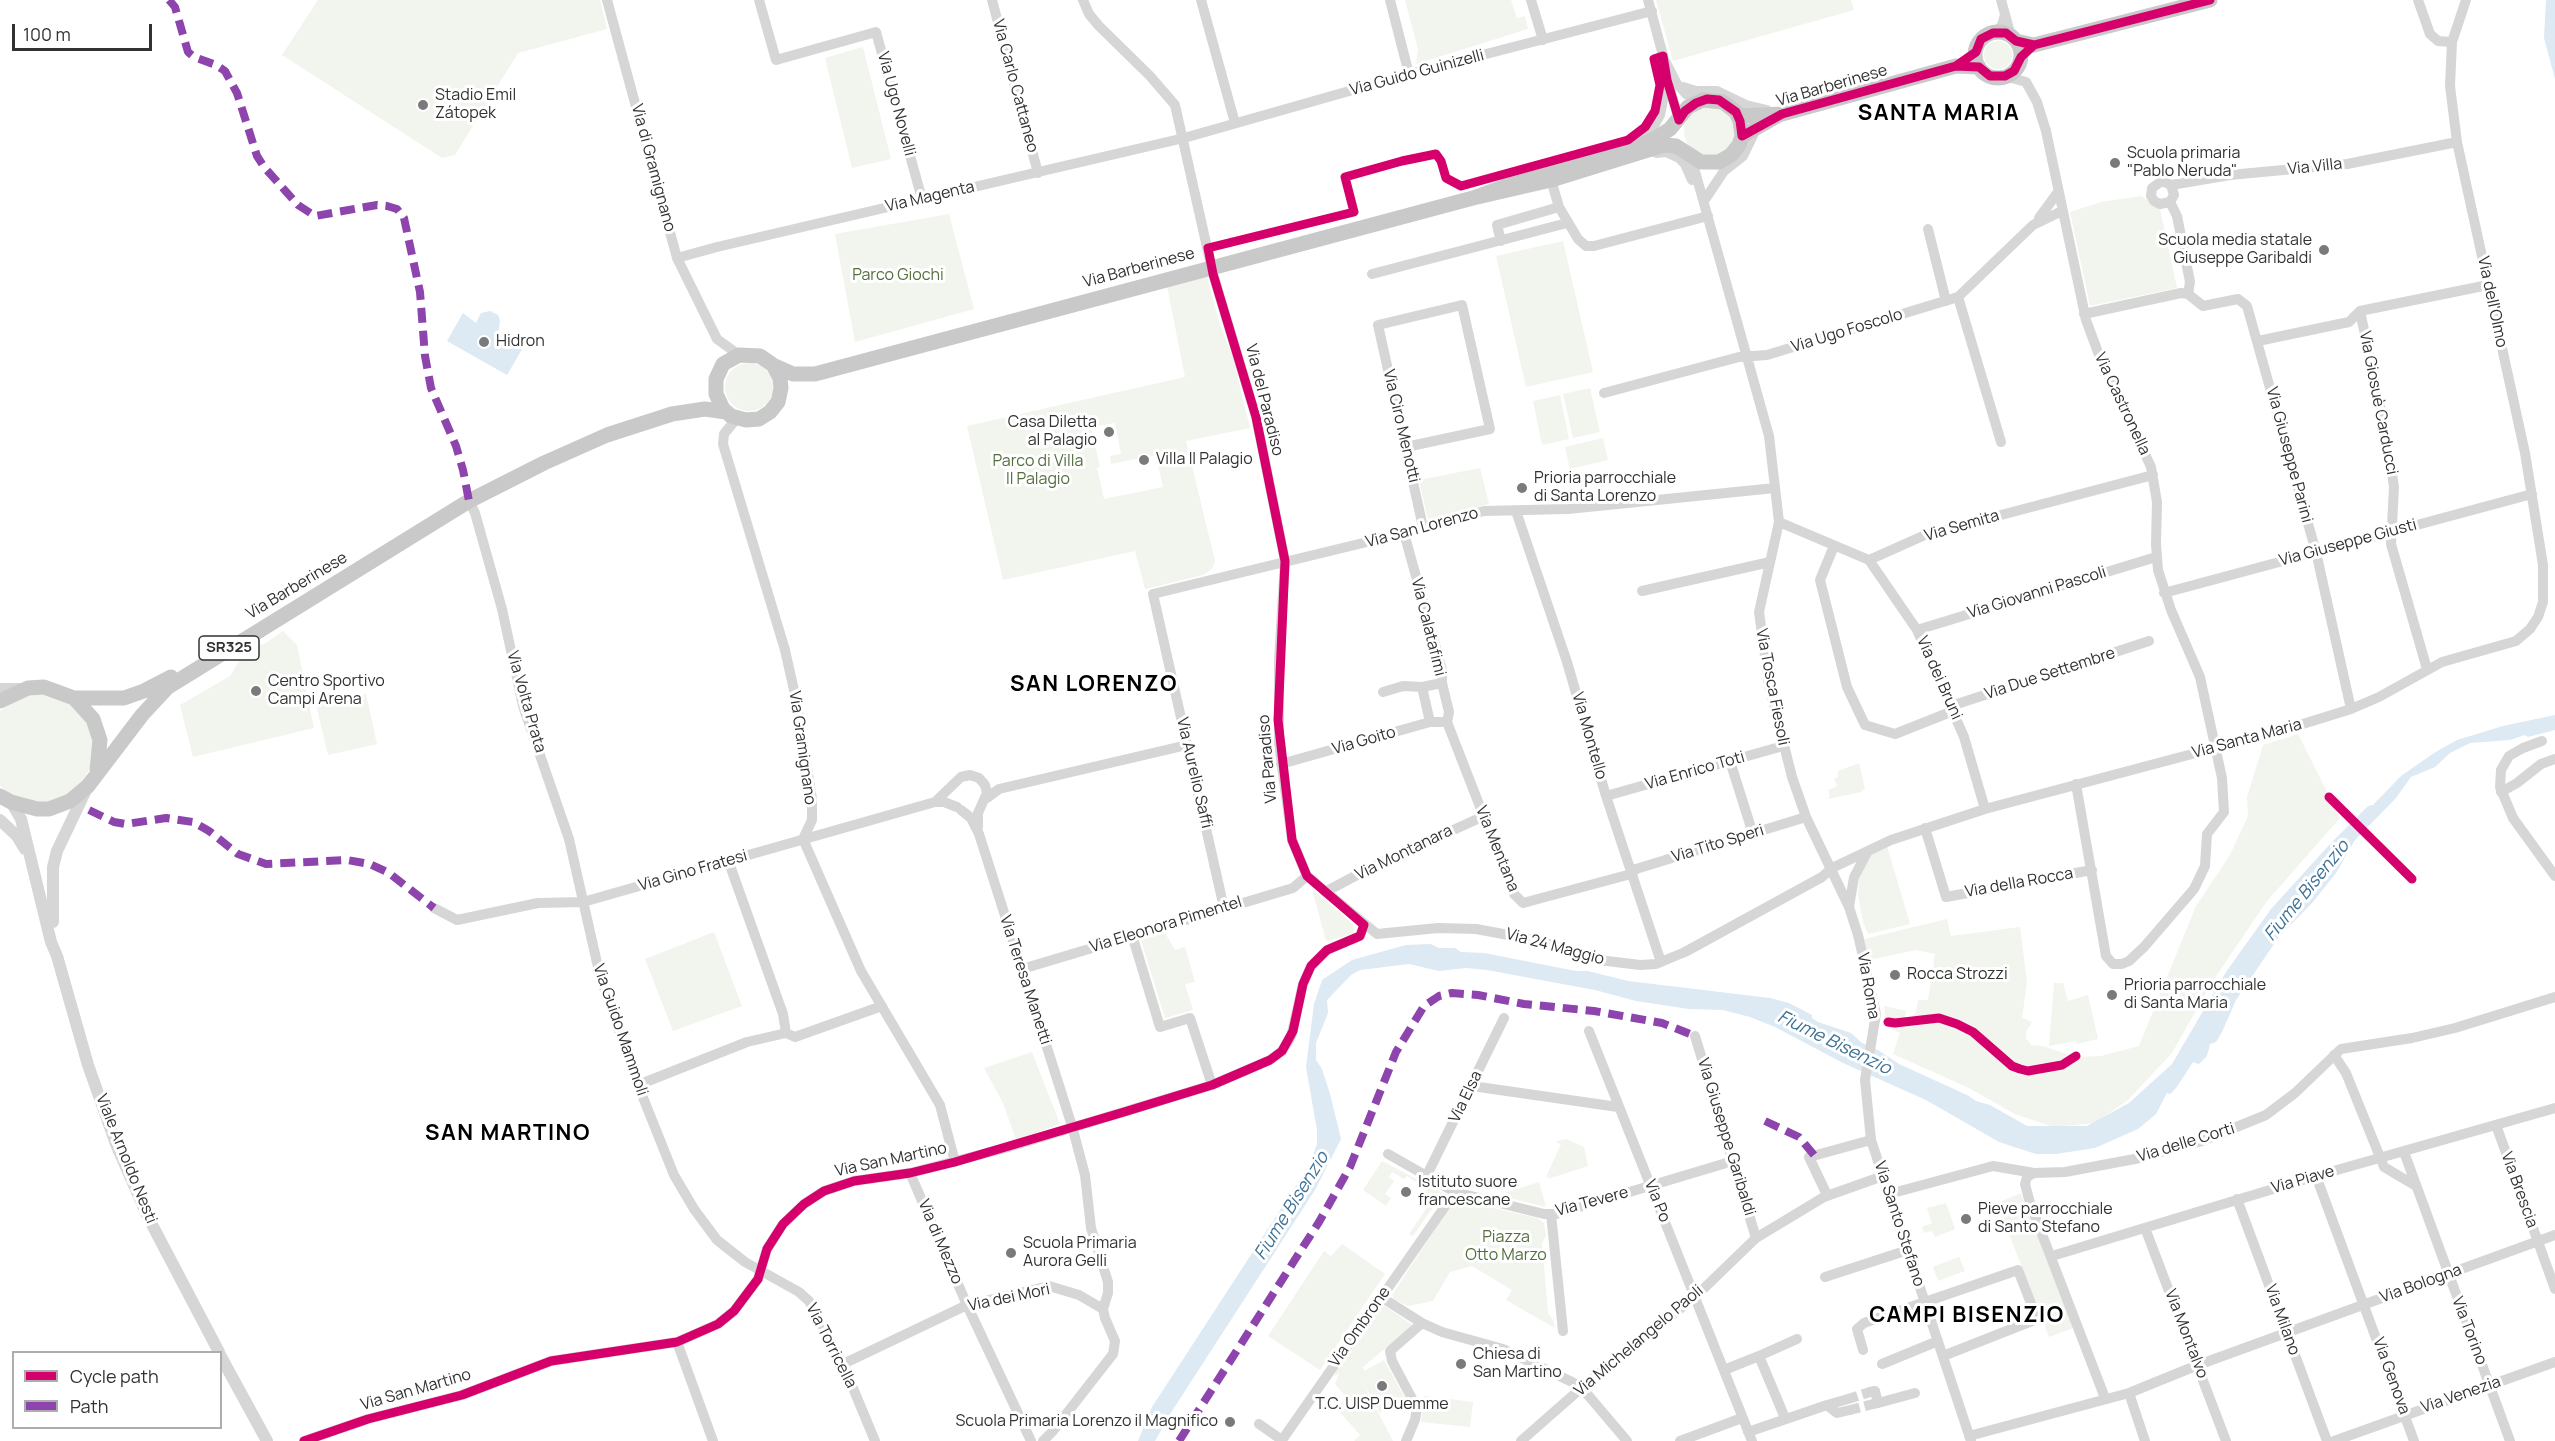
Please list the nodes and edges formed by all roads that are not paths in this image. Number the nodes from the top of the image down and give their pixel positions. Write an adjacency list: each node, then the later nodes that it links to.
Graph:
1 (607, 0): 52 (street, Via di Gramignano)
2 (759, 0): 42 (street, Via Ugo Novelli)
3 (992, 0): 37 (street, Via Carlo Cattaneo)
4 (1083, 0): 32 (street, Via del Paradiso)
5 (1201, 0): 29 (street)
6 (1390, 0): 22 (street)
7 (1531, 0): 16 (street)
8 (1648, 0): 13 (street)
9 (2001, 0): 14 (street)
10 (2210, 0): 19 (main road)
11 (2418, 0): 18 (street)
12 (2466, 0): 18 (street, Via dell'Olmo)
13 (1652, 11): 16 (street, Via Guido Guinizelli); 24 (street)
14 (2005, 15): 15 (street); 17 (street)
15 (1996, 32): 17 (main road); 21 (main road, Via Barberinese)
16 (1543, 39): 22 (street, Via Guido Guinizelli)
17 (2014, 39): 19 (main road); 20 (main road)
18 (2452, 42): 33 (street, Via dell'Olmo)
19 (2034, 45): 20 (main road)
20 (2021, 57): 23 (main road)
21 (1977, 59): 23 (main road); 26 (main road, Via Barberinese)
22 (1409, 74): 29 (street, Via Guido Guinizelli)
23 (2005, 76): 40 (street, Via Castronella)
24 (1672, 82): 25 (street); 26 (street); 28 (street); 34 (street)
25 (1700, 101): 27 (main road); 28 (main road, Via Barberinese)
26 (1782, 114): 27 (main road, Via Barberinese); 30 (main road, Via Barberinese)
27 (1738, 116): 31 (main road)
28 (1679, 120): 34 (main road, Via Barberinese); 35 (main road)
29 (1235, 123): 32 (street, Via Guido Guinizelli)
30 (1757, 128): 31 (main road, Via Barberinese); 43 (street)
31 (1742, 136): 36 (main road, Via Barberinese)
32 (1184, 138): 37 (street, Via Magenta); 53 (street, Via del Paradiso)
33 (2457, 142): 39 (street, Via Villa); 55 (street, Via dell'Olmo)
34 (1631, 153): 35 (main road, Via Barberinese); 38 (main road, Via Barberinese); 41 (main road, Via Barberinese); 43 (street, Via Tosca Fiesoli)
35 (1688, 154): 36 (main road, Via Barberinese); 43 (street, Via Tosca Fiesoli)
36 (1719, 162): 43 (street)
37 (1038, 173): 42 (street, Via Magenta)
38 (1551, 180): 41 (main road, Via Barberinese); 45 (street)
39 (2171, 185): 44 (street); 44 (street, Via Villa)
40 (2058, 192): 46 (street, Via Castronella); 49 (street, Via Ugo Foscolo)
41 (1473, 198): 53 (main road, Via Barberinese)
42 (922, 199): 52 (street, Via Magenta)
43 (1706, 201): 47 (street, Via Tosca Fiesoli)
44 (2170, 202): 56 (street)
45 (1558, 207): 48 (street); 51 (street)
46 (2062, 211): 49 (street, Via Ugo Foscolo); 60 (street, Via Castronella)
47 (1708, 216): 48 (street); 64 (street, Via Tosca Fiesoli)
48 (1567, 223): 51 (street)
49 (2033, 225): 57 (street, Via Ugo Foscolo)
50 (1928, 229): 58 (street)
51 (1501, 241): 54 (street)
52 (677, 258): 61 (street, Via di Gramignano)
53 (1211, 267): 66 (main road, Via Barberinese); 88 (street, Via del Paradiso)
54 (1372, 273)
55 (2488, 285): 59 (street); 76 (street, Via dell'Olmo)
56 (2188, 294): 60 (street); 62 (street, Via Giuseppe Parini)
57 (1958, 297): 58 (street, Via Ugo Foscolo); 72 (street)
58 (1946, 301): 64 (street, Via Ugo Foscolo)
59 (2361, 311): 62 (street); 81 (street, Via Giosuè Carducci)
60 (2084, 314): 74 (street, Via Castronella)
61 (711, 330): 63 (street, Via di Gramignano); 67 (street, Via di Gramignano)
62 (2258, 341): 85 (street, Via Giuseppe Parini)
63 (739, 355): 65 (main road, Via Barberinese); 67 (main road, Via Barberinese)
64 (1748, 357): 68 (street); 75 (street, Via Tosca Fiesoli)
65 (773, 365): 66 (main road, Via Barberinese); 69 (main road)
66 (815, 374): 69 (main road, Via Barberinese)
67 (716, 379): 70 (main road, Via Barberinese / SR325); 71 (main road)
68 (1604, 393)
69 (780, 398): 71 (main road, Via Barberinese)
70 (672, 414): 71 (main road, Via Barberinese / SR325); 77 (main road, Via Barberinese / SR325)
71 (732, 415): 132 (street, Via Gramignano)
72 (2001, 442)
73 (1406, 447): 73 (street, Via Ciro Menotti); 80 (street, Via Ciro Menotti)
74 (2153, 475): 86 (street, Via Castronella); 87 (street, Via Semita)
75 (1775, 488): 78 (street, Via San Lorenzo); 79 (street, Via Tosca Fiesoli)
76 (2532, 494): 81 (street, Via Giuseppe Giusti); 92 (street, Via dell'Olmo)
77 (469, 501): 84 (main road, Via Barberinese / SR325); 142 (street, Via Volta Prata)
78 (1516, 511): 80 (street, Via San Lorenzo); 120 (street, Via Montello)
79 (1779, 522): 83 (street); 89 (street, Via Tosca Fiesoli)
80 (1424, 526): 82 (street, Via San Lorenzo)
81 (2392, 531): 85 (street, Via Giuseppe Giusti); 95 (street, Via Giosuè Carducci)
82 (1404, 533): 88 (street, Via San Lorenzo); 96 (street, Via Calatafimi)
83 (1834, 546): 87 (street); 103 (street, Via Due Settembre)
84 (386, 551): 101 (main road, Via Barberinese / SR325); 114 (main road, Via Barberinese / SR325)
85 (2316, 552): 91 (street, Via Giuseppe Giusti); 104 (street, Via Giuseppe Parini)
86 (2156, 557): 91 (street, Via Castronella); 93 (street, Via Giovanni Pascoli)
87 (1869, 560): 93 (street, Via dei Bruni)
88 (1285, 561): 108 (street, Via Aurelio Saffi); 113 (street, Via Paradiso)
89 (1770, 562): 90 (street); 109 (street, Via Tosca Fiesoli)
90 (1642, 591)
91 (2164, 593): 110 (street, Via Castronella)
92 (2542, 606): 95 (street, Via Santa Maria)
93 (1917, 630): 103 (street, Via dei Bruni)
94 (2149, 641): 103 (street, Via Due Settembre)
95 (2427, 669): 104 (street, Via Santa Maria)
96 (1442, 683): 97 (street); 106 (street, Via Calatafimi)
97 (1422, 687): 100 (street); 105 (street)
98 (0, 688): 99 (street)
99 (27, 688): 101 (main road, Via Barberinese / SR325); 102 (main road, Via Barberinese / SR325)
100 (1383, 692)
101 (74, 698): 114 (main road, Via Barberinese / SR325)
102 (0, 701)
103 (1952, 708): 125 (street, Via dei Bruni)
104 (2351, 709): 110 (street, Via Santa Maria)
105 (1430, 722): 106 (street, Via Goito); 113 (street, Via Goito)
106 (1447, 722): 126 (street, Via Mentana)
107 (2542, 741): 119 (street)
108 (1187, 745): 118 (street); 145 (street, Via Aurelio Saffi)
109 (1783, 746): 112 (street, Via Enrico Toti); 127 (street, Via Tosca Fiesoli)
110 (2216, 747): 115 (street, Via Santa Maria); 137 (street, Via Castronella)
111 (2555, 759): 119 (street)
112 (1730, 761): 120 (street, Via Enrico Toti); 131 (street)
113 (1281, 764): 139 (street, Via Paradiso)
114 (93, 779): 121 (main road, Via Barberinese / SR325); 148 (street, Viale Arnoldo Nesti)
115 (2076, 784): 125 (street, Via Santa Maria); 137 (street)
116 (985, 785): 117 (street); 118 (street); 123 (street, Via Teresa Manetti)
117 (952, 786): 122 (street); 124 (street, Via Teresa Manetti)
118 (999, 789): 123 (street)
119 (2501, 792): 140 (street)
120 (1606, 796): 138 (street, Via Montello)
121 (3, 798): 136 (street, Viale Arnoldo Nesti)
122 (935, 802): 124 (street); 132 (street, Via Gino Fratesi)
123 (985, 802): 124 (street); 130 (street, Via Teresa Manetti)
124 (959, 808): 130 (street, Via Teresa Manetti)
125 (1984, 808): 129 (street, Via Santa Maria)
126 (1484, 816): 138 (street, Via Mentana); 141 (street, Via Montanara)
127 (1806, 817): 131 (street, Via Tito Speri); 135 (street, Via Tosca Fiesoli)
128 (0, 820): 136 (street, Viale Arnoldo Nesti)
129 (1925, 828): 133 (street, Via Santa Maria); 137 (street, Via della Rocca)
130 (979, 834): 150 (street, Via Teresa Manetti)
131 (1753, 834): 138 (street, Via Tito Speri)
132 (803, 839): 134 (street, Via Gino Fratesi); 152 (street)
133 (1869, 850): 135 (street, Via 24 Maggio); 143 (street)
134 (728, 860): 142 (street, Via Gino Fratesi); 155 (street)
135 (1832, 868): 143 (street, Via Tosca Fiesoli); 149 (street, Via 24 Maggio)
136 (34, 869): 148 (street, Viale Arnoldo Nesti)
137 (2092, 870)
138 (1631, 874): 149 (street, Via Montello)
139 (1307, 876): 141 (street, Via Paradiso); 145 (street, Via Eleonora Pimentel)
140 (2555, 876)
141 (1325, 892): 146 (street, Via Paradiso)
142 (583, 902): 144 (street); 159 (street, Via Guido Mammoli)
143 (1849, 907): 157 (street, Via Roma)
144 (434, 908)
145 (1224, 908): 147 (street, Via Eleonora Pimentel)
146 (1364, 925): 149 (street, Via 24 Maggio); 160 (street, Via San Martino)
147 (1132, 935): 150 (street, Via Eleonora Pimentel); 160 (street)
148 (57, 956): 209 (street, Viale Arnoldo Nesti)
149 (1661, 962)
150 (1022, 969): 165 (street, Via Teresa Manetti)
151 (2555, 997): 158 (street, Via delle Corti)
152 (882, 1006): 155 (street); 171 (street)
153 (1504, 1018): 161 (street, Via Elsa)
154 (1589, 1031): 162 (street, Via Po)
155 (786, 1033): 159 (street)
156 (1695, 1036): 170 (street, Via Giuseppe Garibaldi)
157 (1874, 1037): 166 (street, Via Santo Stefano)
158 (2334, 1055): 169 (street); 173 (street, Via delle Corti)
159 (638, 1085): 191 (street, Via Guido Mammoli)
160 (1212, 1085): 165 (street, Via San Martino)
161 (1472, 1086): 162 (street); 174 (street, Via Elsa)
162 (1618, 1107): 177 (street, Via Po)
163 (2555, 1108): 164 (street, Via Piave)
164 (2496, 1125): 167 (street, Via Piave); 187 (street, Via Brescia)
165 (1072, 1126): 171 (street, Via San Martino); 201 (street)
166 (1871, 1140): 175 (street, Via Santo Stefano); 181 (street)
167 (2404, 1152): 169 (street, Via Piave); 178 (street, Via Torino)
168 (1388, 1155): 174 (street, Via Tevere)
169 (2381, 1158): 176 (street, Via Piave); 178 (street)
170 (1733, 1161): 177 (street, Via Tevere); 186 (street, Via Giuseppe Garibaldi)
171 (955, 1162): 172 (street, Via San Martino)
172 (910, 1173): 189 (street, Via San Martino); 200 (street, Via di Mezzo)
173 (2034, 1173): 180 (street, Via delle Corti); 190 (street)
174 (1427, 1175): 179 (street, Via Tevere)
175 (1883, 1176): 180 (street, Via Santo Stefano); 181 (street, Via Michelangelo Paoli)
176 (2316, 1176): 182 (street, Via Piave); 199 (street, Via Genova)
177 (1650, 1185): 183 (street, Via Tevere); 196 (street, Via Po)
178 (2416, 1186): 193 (street, Via Torino)
179 (1455, 1192): 183 (street, Via Tevere); 197 (street, Via Ombrone)
180 (1889, 1194): 188 (street, Via Santo Stefano)
181 (1826, 1196): 186 (street, Via Michelangelo Paoli)
182 (2237, 1199): 184 (street, Via Piave); 204 (street, Via Milano)
183 (1551, 1214): 203 (street)
184 (2145, 1228): 190 (street, Via Piave); 216 (street, Via Montalvo)
185 (2555, 1235): 187 (street, Via Bologna)
186 (1756, 1238): 196 (street, Via Michelangelo Paoli)
187 (2537, 1241): 193 (street, Via Bologna); 195 (street, Via Brescia)
188 (1908, 1250): 194 (street); 198 (street, Via Santo Stefano)
189 (765, 1255): 191 (street); 192 (street, Via San Martino)
190 (2052, 1256): 223 (street)
191 (748, 1264): 192 (street, Via Guido Mammoli)
192 (762, 1271): 207 (street, Via San Martino); 214 (street, Via Torricella)
193 (2447, 1274): 199 (street, Via Bologna); 218 (street, Via Torino)
194 (1825, 1277)
195 (2555, 1289)
196 (1696, 1296): 217 (street, Via Po); 219 (street, Via Michelangelo Paoli)
197 (1381, 1297): 202 (street); 228 (street, Via Ombrone)
198 (1925, 1303): 206 (street, Via Santo Stefano); 208 (street); 211 (street)
199 (2365, 1304): 204 (street, Via Bologna); 225 (street, Via Genova)
200 (967, 1305): 201 (street, Via dei Mori); 214 (street, Via dei Mori); 235 (street, Via di Mezzo)
201 (1103, 1309): 236 (street)
202 (1422, 1323): 219 (street); 237 (street)
203 (1563, 1331)
204 (2287, 1333): 216 (street, Via Bologna); 243 (street, Via Milano)
205 (1797, 1339): 210 (street)
206 (1938, 1341): 211 (street, Via Santo Stefano); 215 (street)
207 (677, 1342): 232 (street, Via San Martino); 233 (street)
208 (1863, 1350)
209 (218, 1351)
210 (1759, 1356): 217 (street); 227 (street)
211 (1943, 1356): 230 (street, Via Santo Stefano)
212 (222, 1358): 231 (street, Viale Arnoldo Nesti)
213 (2555, 1362): 218 (street, Via Venezia)
214 (843, 1364): 234 (street, Via Torricella)
215 (1882, 1364)
216 (2198, 1365): 222 (street, Via Bologna); 242 (street, Via Montalvo)
217 (1724, 1370): 226 (street, Via Po)
218 (2489, 1385): 225 (street, Via Venezia); 246 (street, Via Torino)
219 (1582, 1388): 238 (street, Via Michelangelo Paoli); 239 (street)
220 (1870, 1392): 221 (street)
221 (1915, 1393)
222 (2129, 1393): 223 (street, Via Bologna); 241 (street)
223 (2105, 1398): 230 (street, Via Bologna)
224 (1849, 1404): 227 (street)
225 (2405, 1415): 244 (street, Via Venezia); 245 (street, Via Genova)
226 (1742, 1418): 229 (street, Via Po); 240 (street)
227 (1785, 1418): 229 (street)
228 (1259, 1424)
229 (1750, 1436)
230 (1970, 1439)
231 (267, 1441)
232 (304, 1441)
233 (713, 1441)
234 (875, 1441)
235 (1031, 1441)
236 (1043, 1441)
237 (1406, 1441)
238 (1521, 1441)
239 (1627, 1441)
240 (1680, 1441)
241 (2145, 1441)
242 (2226, 1441)
243 (2327, 1441)
244 (2334, 1441)
245 (2414, 1441)
246 (2510, 1441)

